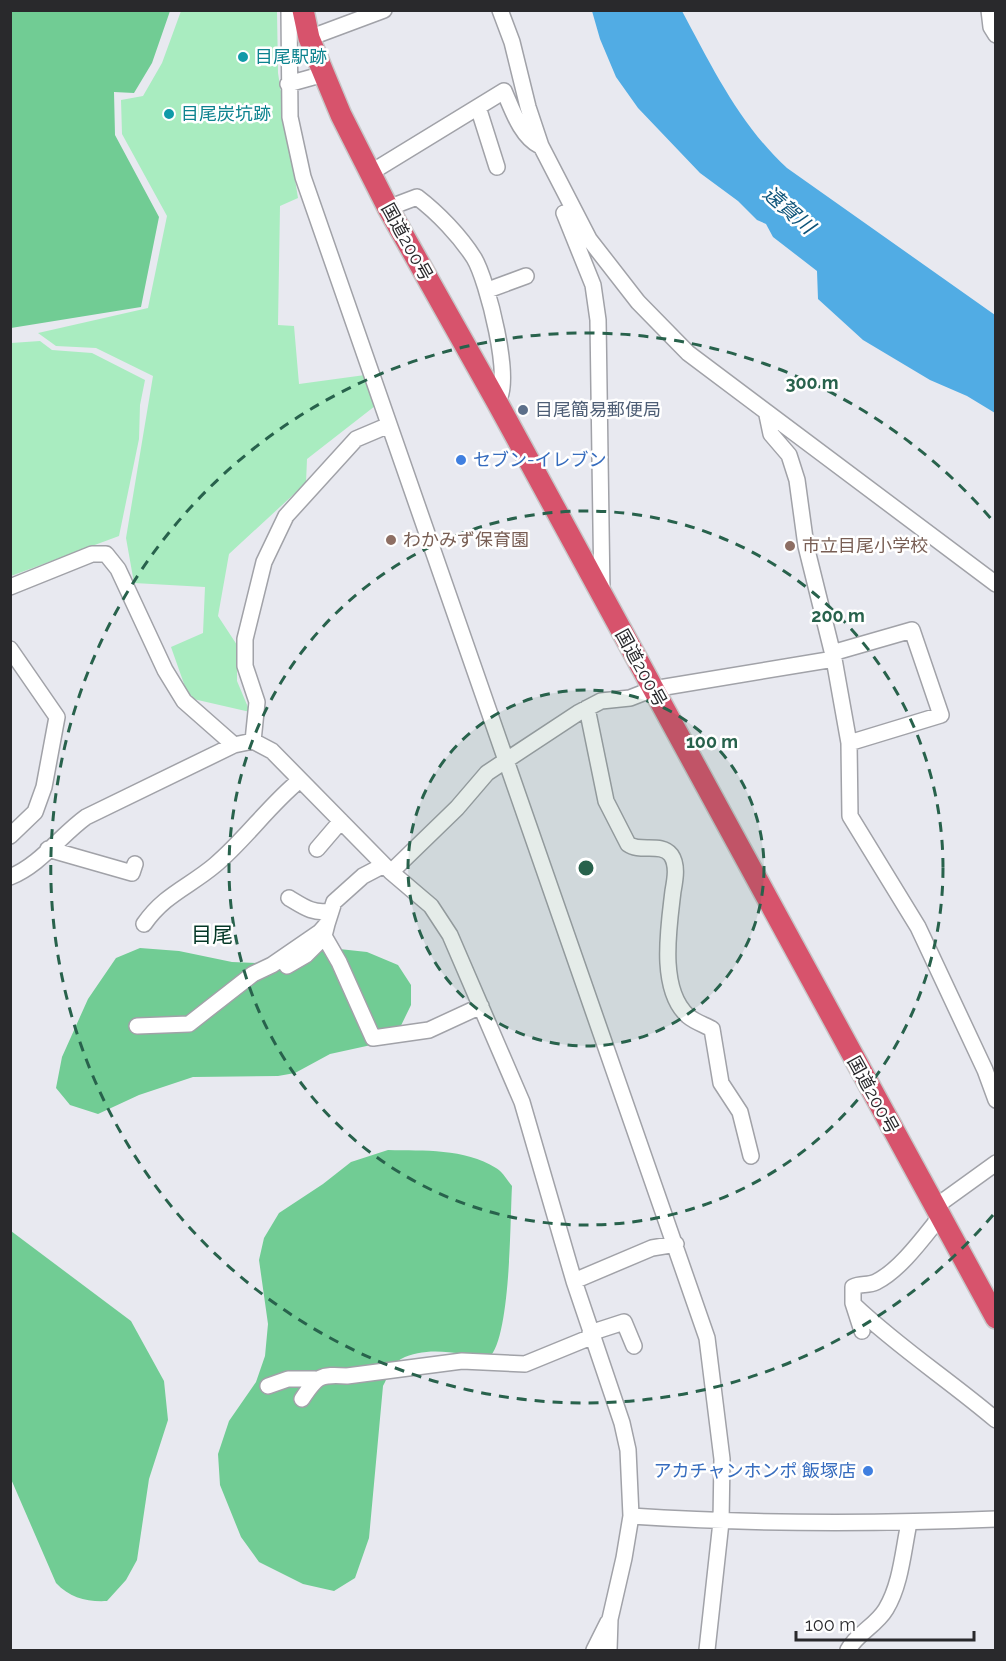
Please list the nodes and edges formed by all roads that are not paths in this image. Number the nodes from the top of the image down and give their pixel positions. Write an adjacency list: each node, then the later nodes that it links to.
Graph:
1 (289, 10): 9 (street)
2 (303, 10): 7 (highway, 国道200号)
3 (384, 10): 7 (street)
4 (500, 10): 11 (street)
5 (989, 10): 6 (street)
6 (996, 35)
7 (309, 38): 8 (highway, 国道200号)
8 (324, 74): 9 (street); 13 (highway, 国道200号)
9 (288, 84): 20 (street)
10 (478, 106): 11 (street); 12 (street); 13 (street)
11 (542, 146): 14 (street)
12 (498, 161)
13 (370, 173): 15 (highway, 国道200号)
14 (556, 178): 19 (street); 23 (street)
15 (388, 208): 17 (street); 18 (highway, 国道200号)
16 (526, 276): 17 (street)
17 (488, 290): 18 (street)
18 (496, 402): 23 (highway, 国道200号)
19 (767, 415): 21 (street); 25 (street)
20 (389, 425): 29 (street); 32 (street)
21 (996, 584)
22 (10, 587): 31 (street)
23 (602, 599): 27 (highway, 国道200号)
24 (10, 649): 26 (street)
25 (833, 656): 27 (street); 30 (street); 30 (street)
26 (15, 665): 35 (street)
27 (653, 689): 28 (street); 50 (highway, 国道200号)
28 (587, 708): 32 (street); 48 (street)
29 (253, 741): 31 (street); 33 (street)
30 (849, 743): 47 (street)
31 (234, 745): 36 (street)
32 (507, 760): 39 (street); 51 (street)
33 (300, 780): 34 (street); 42 (street)
34 (340, 821): 37 (street); 39 (street)
35 (10, 836)
36 (48, 849): 38 (street); 40 (street)
37 (317, 849)
38 (135, 864)
39 (387, 868): 43 (street); 45 (street)
40 (10, 876)
41 (289, 898): 43 (street)
42 (144, 924)
43 (327, 924): 44 (street); 45 (street); 46 (street)
44 (287, 966)
45 (481, 1005): 52 (street)
46 (137, 1026)
47 (996, 1100)
48 (751, 1156)
49 (996, 1162): 50 (street)
50 (937, 1212): 53 (street); 54 (highway, 国道200号)
51 (676, 1244): 52 (street); 64 (street)
52 (574, 1281): 56 (street)
53 (854, 1305): 55 (street); 61 (street)
54 (996, 1318)
55 (862, 1331)
56 (591, 1335): 57 (street); 58 (street); 62 (street)
57 (634, 1346)
58 (315, 1379): 59 (street); 60 (street)
59 (268, 1386)
60 (302, 1399)
61 (996, 1420)
62 (631, 1516): 64 (street); 66 (street)
63 (996, 1519): 65 (street)
64 (721, 1522): 65 (street); 69 (street)
65 (909, 1523): 70 (street)
66 (610, 1619): 67 (street); 68 (street)
67 (594, 1650)
68 (609, 1650)
69 (707, 1650)
70 (848, 1650)

